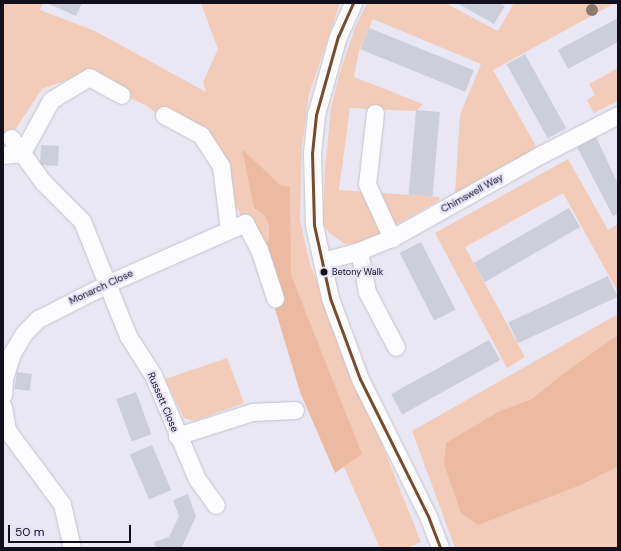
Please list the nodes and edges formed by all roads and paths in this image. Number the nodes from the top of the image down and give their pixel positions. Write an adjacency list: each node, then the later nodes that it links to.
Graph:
1 (353, 3): 12 (street)
2 (121, 95): 7 (street)
3 (375, 113): 10 (street)
4 (164, 115): 9 (street)
5 (618, 116): 10 (street, Chimswell Way)
6 (11, 138): 7 (street, Russett Close)
7 (22, 153): 8 (street); 13 (street, Russett Close)
8 (3, 155)
9 (229, 230): 13 (street, Monarch Close); 14 (street, Monarch Close)
10 (392, 238): 11 (street, Chimswell Way)
11 (359, 251): 12 (street, Chimswell Way); 15 (street)
12 (322, 261): 24 (street)
13 (109, 283): 16 (street, Monarch Close); 21 (street, Russett Close)
14 (275, 298)
15 (396, 347)
16 (5, 369): 17 (street, Monarch Close)
17 (3, 396)
18 (3, 407): 20 (street)
19 (295, 410): 21 (street)
20 (5, 430): 23 (street)
21 (177, 436): 22 (street, Russett Close)
22 (216, 505)
23 (72, 548)
24 (440, 548)

